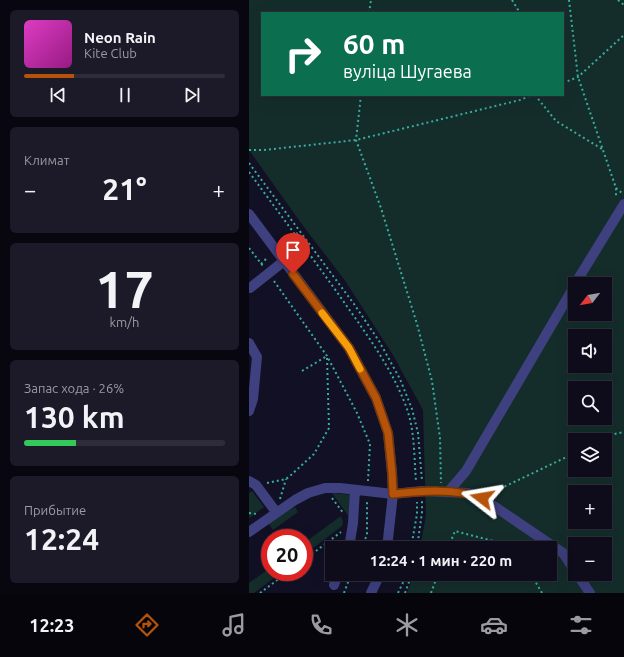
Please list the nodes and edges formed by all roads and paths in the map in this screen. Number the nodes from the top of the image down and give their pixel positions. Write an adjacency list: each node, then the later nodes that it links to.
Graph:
1 (371, 0): 6 (path)
2 (512, 0): 7 (path)
3 (569, 0): 9 (path)
4 (618, 0): 5 (path)
5 (624, 5)
6 (369, 12)
7 (520, 12)
8 (624, 35): 9 (path)
9 (578, 77): 10 (path); 15 (path)
10 (564, 83)
11 (361, 96): 14 (path)
12 (530, 96): 14 (path)
13 (534, 96): 15 (path)
14 (356, 140): 16 (path); 42 (path)
15 (603, 149): 18 (path)
16 (249, 150)
17 (249, 164): 40 (path)
18 (616, 188): 19 (path); 22 (path)
19 (624, 195)
20 (624, 204): 22 (street)
21 (249, 214): 24 (street)
22 (616, 214): 26 (street)
23 (249, 248): 25 (path)
24 (284, 261): 25 (street); 43 (street)
25 (269, 273): 27 (street); 30 (path)
26 (579, 277)
27 (250, 288)
28 (568, 296): 42 (street)
29 (249, 343): 32 (street)
30 (327, 356): 31 (path); 36 (path); 41 (path)
31 (302, 371)
32 (249, 412)
33 (624, 432): 34 (path)
34 (612, 435)
35 (568, 455): 44 (path)
36 (286, 479): 37 (path); 45 (path)
37 (253, 483): 45 (street)
38 (325, 488): 39 (street); 45 (street); 46 (path)
39 (355, 490): 41 (street); 49 (street)
40 (422, 491): 42 (street); 43 (street); 52 (path)
41 (368, 492): 43 (street); 50 (path)
42 (444, 492): 44 (street)
43 (393, 494): 51 (street)
44 (482, 498): 56 (street)
45 (276, 512): 48 (street)
46 (344, 515)
47 (346, 528): 55 (path)
48 (249, 532)
49 (350, 541)
50 (364, 541)
51 (388, 541)
52 (418, 541)
53 (451, 541): 54 (path)
54 (493, 541)
55 (313, 553)
56 (568, 560)
57 (276, 581): 67 (path)
58 (335, 581): 66 (street)
59 (348, 581): 68 (path)
60 (377, 581): 69 (street)
61 (404, 581): 70 (path)
62 (409, 581): 71 (path)
63 (435, 581): 72 (path)
64 (535, 581): 73 (path)
65 (582, 581): 74 (street)
66 (334, 585)
67 (260, 593)
68 (344, 593)
69 (371, 593)
70 (398, 593)
71 (405, 593)
72 (431, 593)
73 (542, 593)
74 (590, 593)

